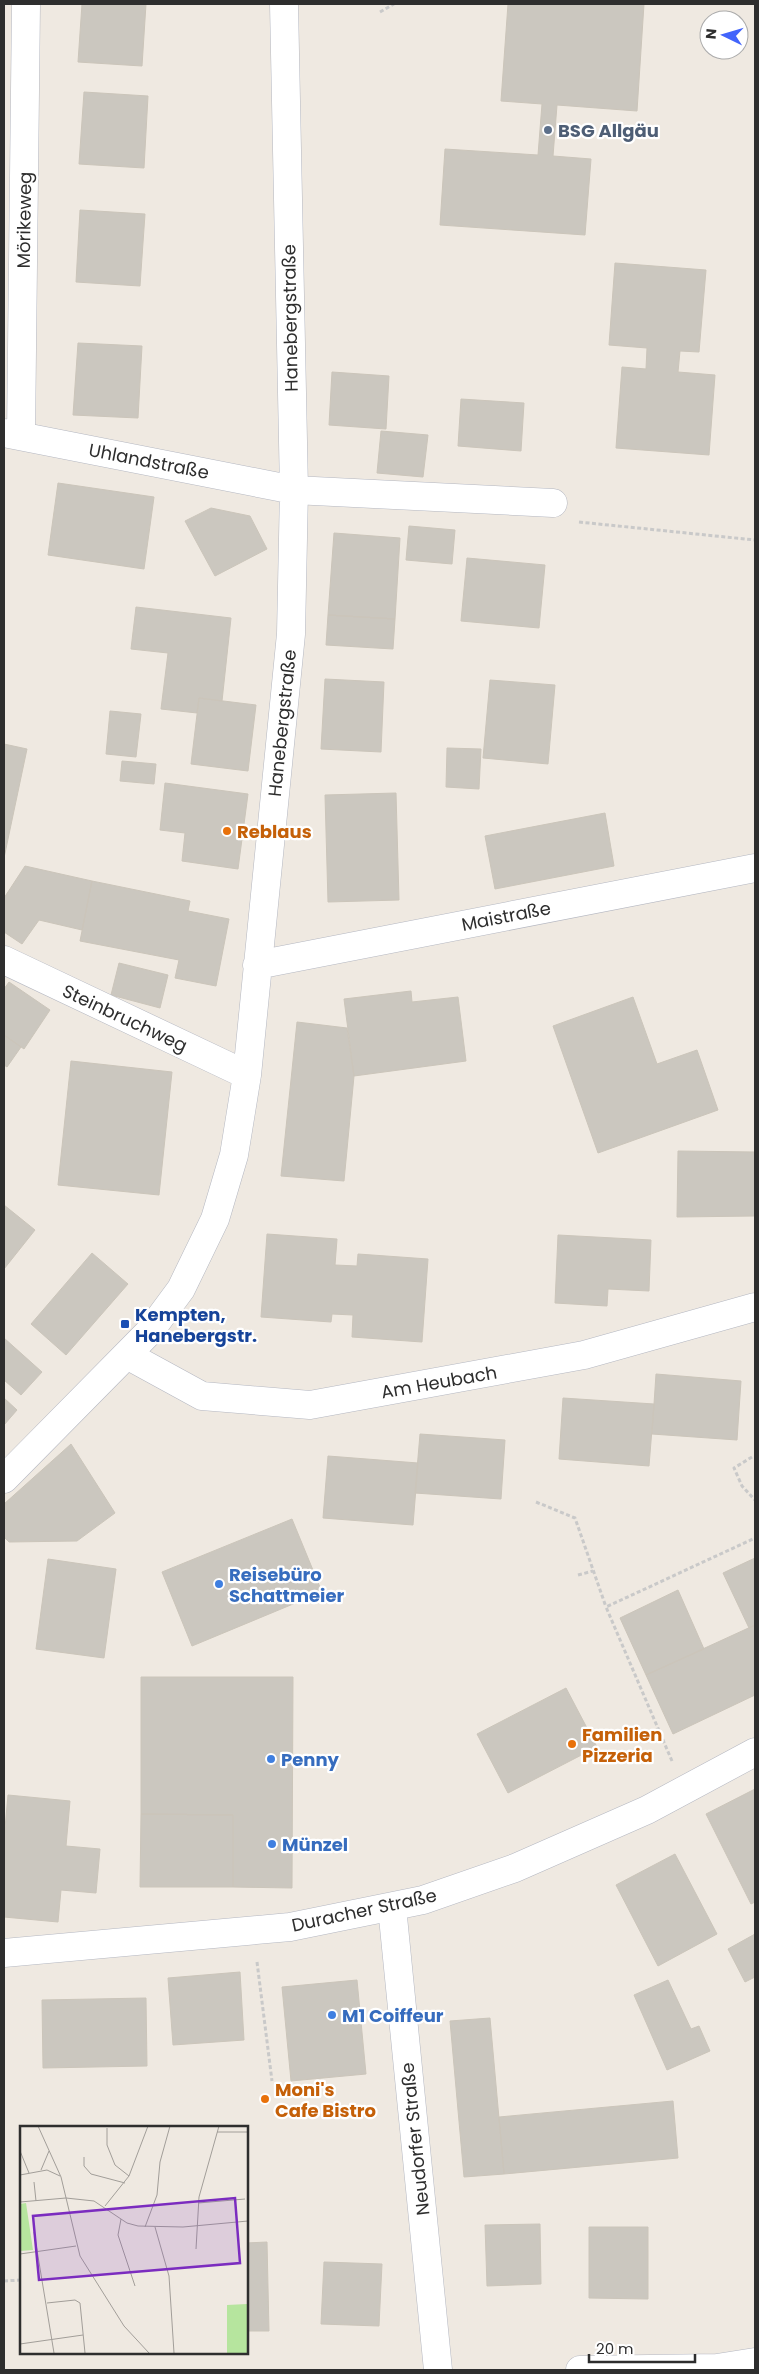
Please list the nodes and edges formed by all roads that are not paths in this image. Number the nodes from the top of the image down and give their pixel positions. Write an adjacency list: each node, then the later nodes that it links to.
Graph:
1 (26, 4): 3 (street, Mörikeweg)
2 (284, 4): 4 (street, Hanebergstraße)
3 (13, 434): 4 (street, Uhlandstraße)
4 (294, 490): 5 (street, Uhlandstraße); 8 (street, Hanebergstraße)
5 (553, 503)
6 (755, 868): 8 (street, Maistraße)
7 (4, 960): 9 (street, Steinbruchweg)
8 (257, 965): 9 (street, Hanebergstraße)
9 (246, 1075): 11 (street, Hanebergstraße)
10 (755, 1306): 11 (street, Am Heubach)
11 (127, 1355): 12 (street, Hanebergstraße)
12 (4, 1479)
13 (755, 1752): 14 (street, Duracher Straße)
14 (392, 1907): 15 (street, Duracher Straße); 17 (street, Neudorfer Straße)
15 (4, 1953)
16 (755, 2362): 18 (street)
17 (438, 2370)
18 (580, 2370)

